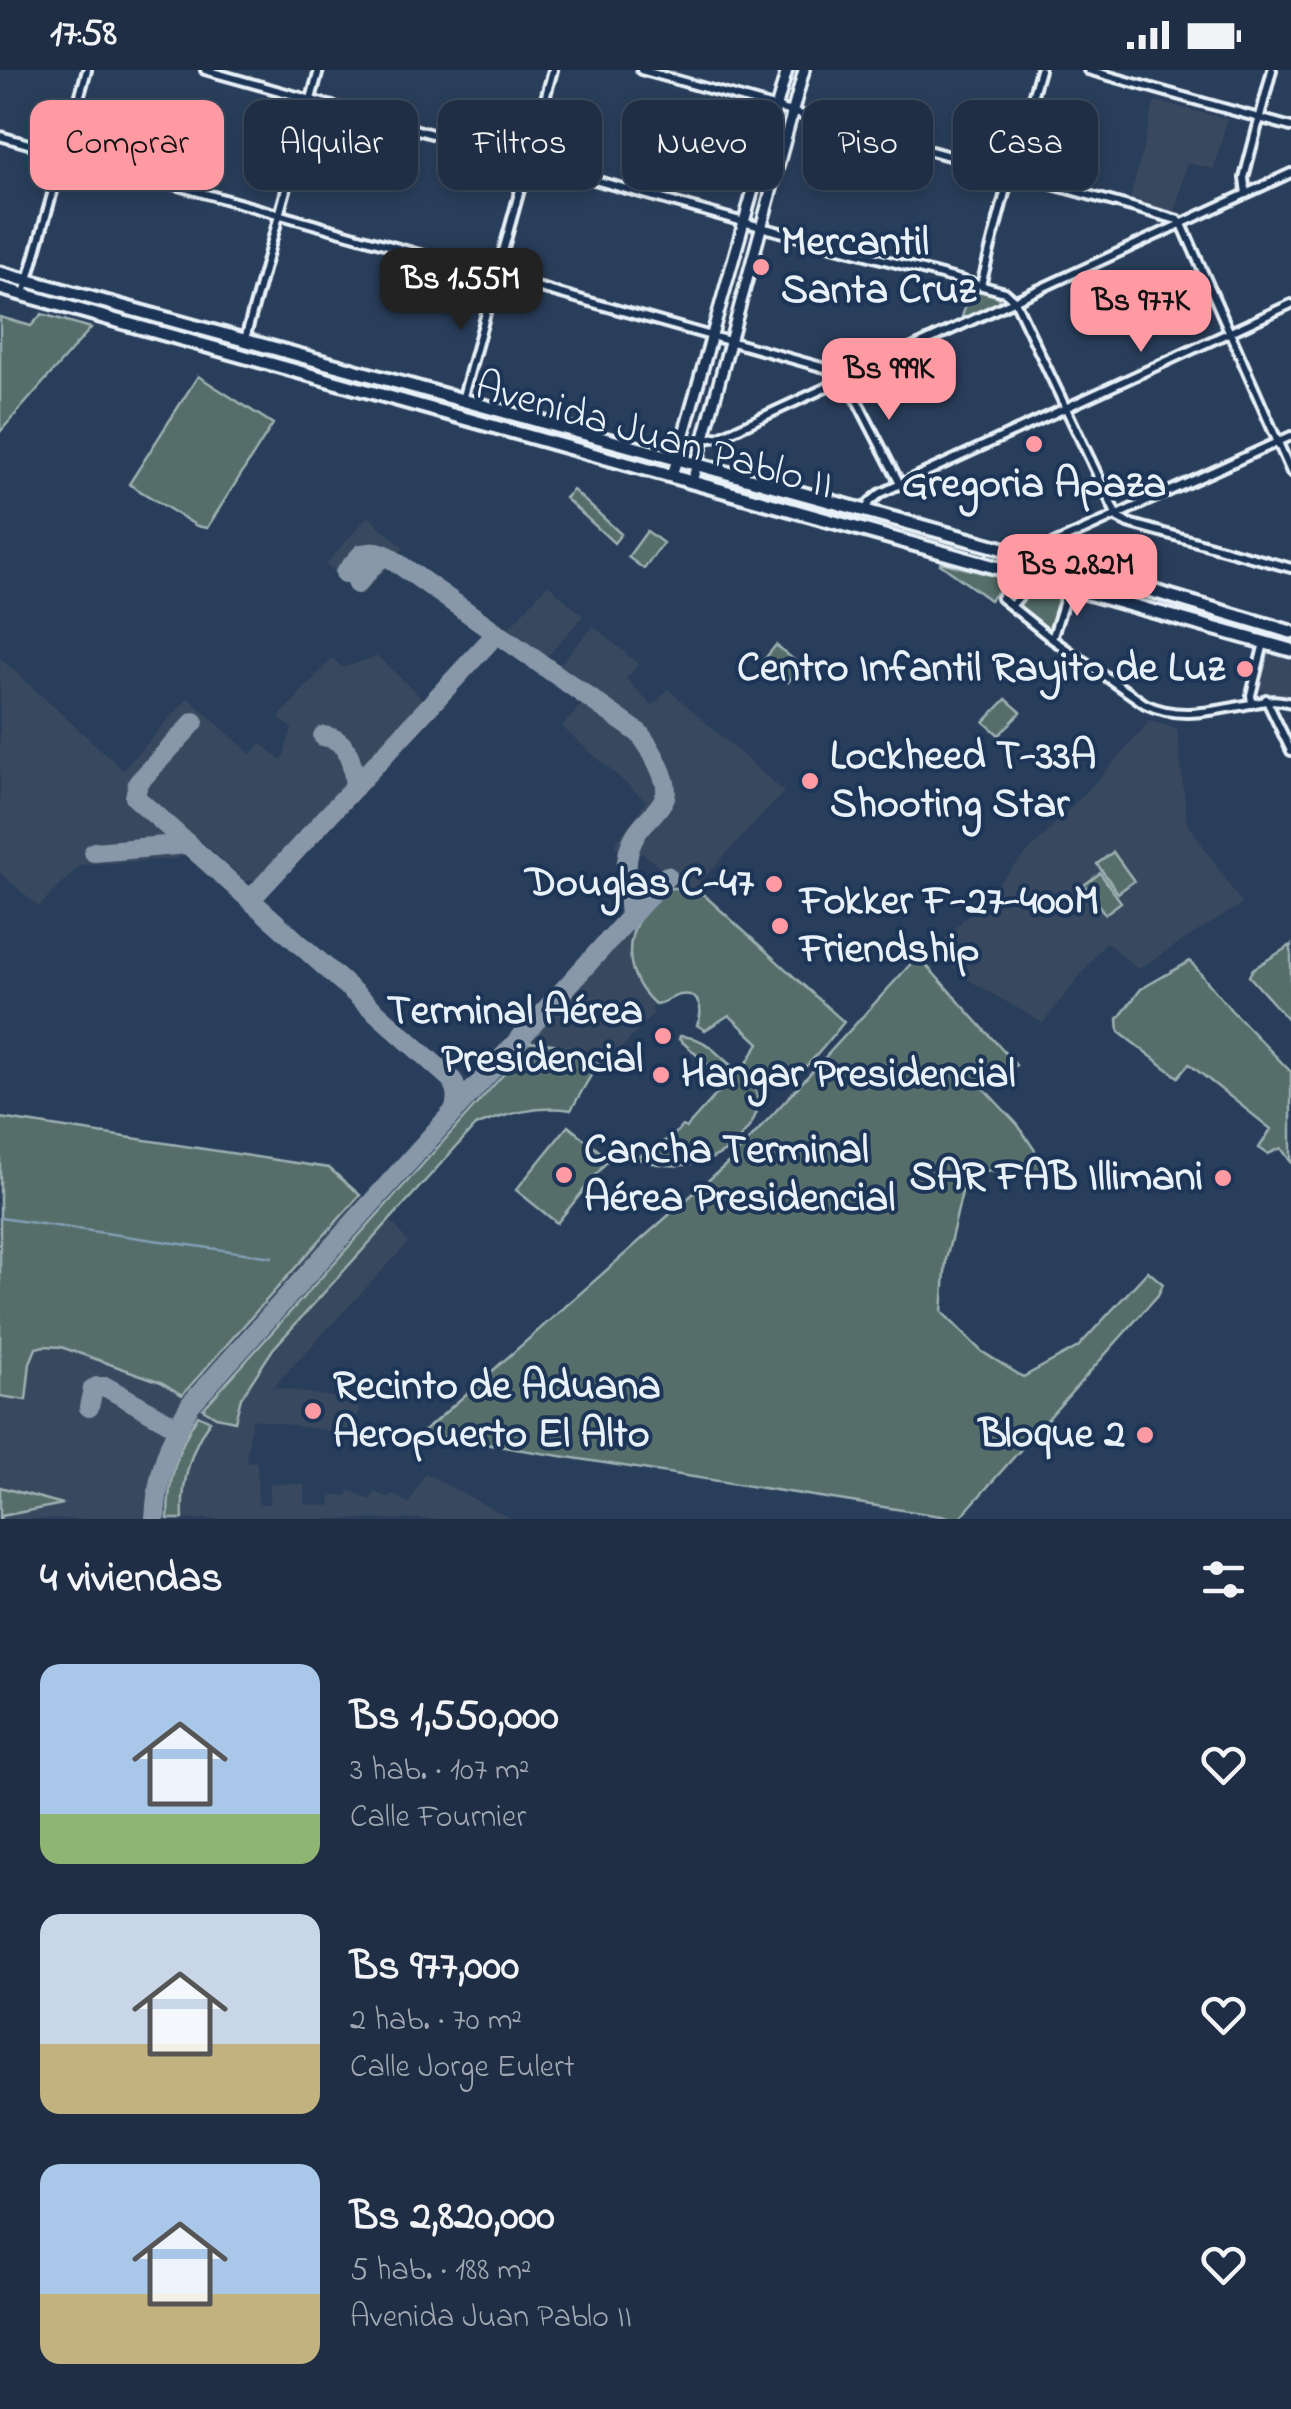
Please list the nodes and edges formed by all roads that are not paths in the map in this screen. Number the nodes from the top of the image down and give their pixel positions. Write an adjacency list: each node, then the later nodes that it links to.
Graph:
1 (87, 70): 11 (street)
2 (205, 70): 12 (street)
3 (319, 70): 12 (street)
4 (553, 70): 13 (street)
5 (641, 70): 14 (street)
6 (787, 70): 15 (main road)
7 (804, 70): 18 (main road)
8 (1040, 70): 16 (street)
9 (1088, 70): 19 (street)
10 (1272, 70): 19 (street)
11 (79, 100)
12 (311, 100)
13 (545, 100)
14 (751, 100)
15 (779, 100)
16 (1031, 100)
17 (783, 108): 18 (street)
18 (793, 111): 23 (street); 37 (main road)
19 (1258, 117): 20 (street); 33 (street)
20 (1291, 127)
21 (0, 136): 22 (street)
22 (30, 144)
23 (953, 156)
24 (1291, 173): 33 (street)
25 (602, 181): 35 (street)
26 (54, 190): 42 (street)
27 (191, 190): 34 (street)
28 (286, 190): 34 (street)
29 (520, 190): 39 (street)
30 (755, 190): 35 (main road)
31 (1005, 190): 40 (street)
32 (1074, 190): 36 (street)
33 (1246, 194): 36 (street)
34 (279, 215): 39 (street); 48 (street)
35 (746, 222): 37 (street); 46 (main road)
36 (1182, 224): 43 (street); 45 (street)
37 (762, 227): 40 (street); 47 (main road)
38 (0, 274): 42 (highway, Avenida Juan Pablo II)
39 (496, 275): 46 (street); 50 (street)
40 (981, 285): 43 (street)
41 (0, 288): 42 (highway, Avenida Juan Pablo II)
42 (26, 288): 48 (highway, Avenida Juan Pablo II); 58 (highway, Avenida Juan Pablo II)
43 (1015, 301): 49 (street); 51 (street)
44 (1291, 304): 45 (street)
45 (1230, 334): 51 (street); 54 (street)
46 (712, 336): 47 (street); 55 (main road)
47 (730, 340): 49 (street); 53 (main road)
48 (244, 342): 50 (highway, Avenida Juan Pablo II)
49 (846, 380): 53 (street); 60 (street)
50 (462, 401): 55 (highway, Avenida Juan Pablo II)
51 (1066, 409): 60 (street); 62 (street)
52 (1291, 436): 54 (street)
53 (704, 439): 56 (main road)
54 (1278, 442): 57 (street); 62 (street)
55 (678, 460): 56 (highway, Avenida Juan Pablo II); 58 (main road)
56 (696, 465): 59 (main road); 61 (highway, Avenida Juan Pablo II)
57 (1291, 472)
58 (672, 476): 59 (highway, Avenida Juan Pablo II)
59 (692, 482): 65 (highway, Avenida Juan Pablo II)
60 (900, 484): 61 (street)
61 (865, 511): 63 (highway, Avenida Juan Pablo II)
62 (1116, 516): 63 (street); 64 (street)
63 (1036, 558): 65 (street); 68 (highway, Avenida Juan Pablo II)
64 (1291, 568)
65 (1026, 576): 66 (highway, Avenida Juan Pablo II); 67 (street); 67 (street)
66 (1068, 587): 69 (street); 70 (highway, Avenida Juan Pablo II)
67 (1011, 606): 69 (street)
68 (1291, 632)
69 (1052, 639): 73 (street)
70 (1264, 642): 71 (highway, Avenida Juan Pablo II); 73 (street)
71 (1291, 650)
72 (1266, 699): 73 (street); 74 (street); 75 (street)
73 (1252, 704)
74 (1291, 704)
75 (1291, 751)

